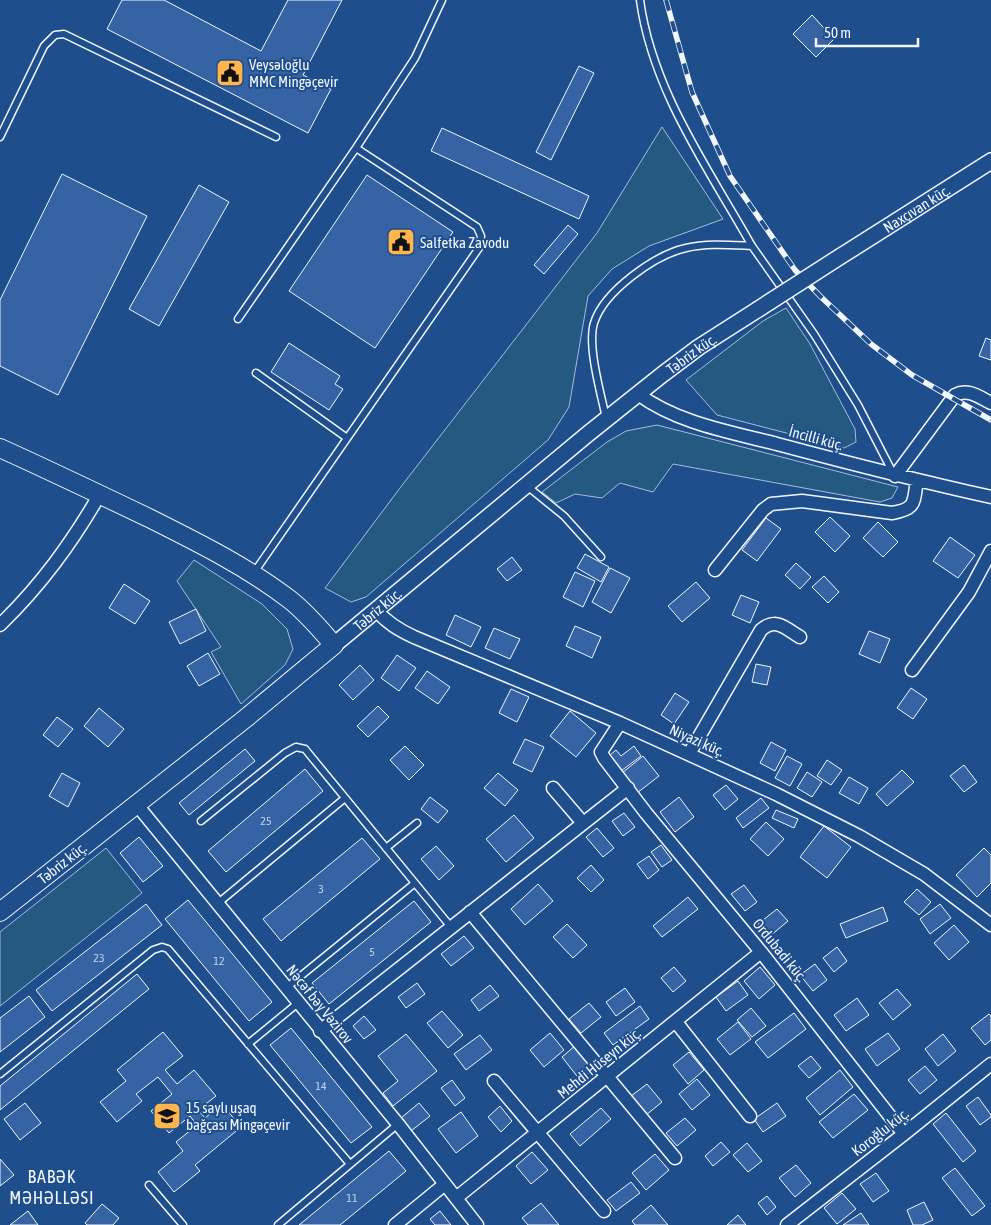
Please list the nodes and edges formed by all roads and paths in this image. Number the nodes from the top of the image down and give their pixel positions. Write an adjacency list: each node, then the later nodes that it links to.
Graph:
1 (442, 0): 5 (lane)
2 (640, 0): 7 (lane)
3 (0, 137): 4 (lane)
4 (276, 137)
5 (356, 148): 9 (lane); 14 (lane)
6 (991, 161): 8 (street, Naxçıvan küç., bridge)
7 (752, 246): 13 (lane); 16 (lane)
8 (757, 310): 11 (street, Təbriz küç.)
9 (238, 319)
10 (256, 373): 14 (lane)
11 (638, 394): 13 (street, Təbriz küç.); 16 (street, İncilli küç.)
12 (991, 403): 16 (street)
13 (606, 419): 18 (street, Təbriz küç.)
14 (347, 438): 24 (lane)
15 (0, 448): 19 (main road)
16 (895, 476): 17 (street, İncilli küç.)
17 (918, 480): 20 (street, İncilli küç.); 23 (street)
18 (526, 486): 22 (lane); 25 (street, Təbriz küç.)
19 (100, 494): 24 (main road); 26 (street)
20 (991, 497)
21 (991, 550): 29 (street)
22 (601, 556)
23 (715, 570)
24 (253, 575): 28 (main road)
25 (376, 610): 28 (street, Təbriz küç.); 30 (street, Niyazi küç.)
26 (0, 625)
27 (800, 637): 31 (street)
28 (334, 645): 35 (main road, Təbriz küç.)
29 (912, 670)
30 (620, 723): 31 (street, Niyazi küç.); 33 (street, Ordubadi küç.)
31 (689, 754): 44 (street, Niyazi küç.)
32 (553, 788): 38 (street)
33 (628, 788): 38 (street); 46 (street, Ordubadi küç.)
34 (345, 798): 36 (lane); 39 (lane); 41 (lane)
35 (137, 804): 41 (street, Nəcəf bəy Vəzirov); 42 (main road, Təbriz küç.)
36 (201, 821)
37 (417, 823): 39 (lane)
38 (583, 823): 43 (street)
39 (386, 848): 40 (lane)
40 (415, 883): 45 (lane); 47 (lane)
41 (217, 904): 47 (street, Nəcəf bəy Vəzirov)
42 (0, 912)
43 (470, 912): 45 (street); 54 (street)
44 (991, 925)
45 (451, 927): 50 (street)
46 (761, 952): 49 (street, Mehdi Hüseyn küç.); 59 (street, Ordubadi küç.)
47 (286, 988): 48 (street, Nəcəf bəy Vəzirov)
48 (298, 1003): 50 (street, Nəcəf bəy Vəzirov); 51 (lane)
49 (676, 1022): 54 (street, Mehdi Hüseyn küç.); 56 (street)
50 (320, 1030): 57 (street, Nəcəf bəy Vəzirov)
51 (248, 1044): 53 (lane); 61 (lane)
52 (991, 1064): 59 (street, Koroğlu küç.)
53 (0, 1074)
54 (608, 1076): 58 (street, Mehdi Hüseyn küç.); 60 (street)
55 (494, 1081): 58 (street)
56 (750, 1116)
57 (398, 1124): 61 (lane); 62 (street, Nəcəf bəy Vəzirov)
58 (538, 1132): 64 (street, Mehdi Hüseyn küç.); 65 (street)
59 (904, 1134): 70 (street, Koroğlu küç.)
60 (675, 1158)
61 (350, 1164): 67 (lane)
62 (445, 1184): 64 (street, Nəcəf bəy Vəzirov); 68 (street)
63 (149, 1185): 66 (lane)
64 (456, 1198): 69 (street, Nəcəf bəy Vəzirov)
65 (604, 1212)
66 (183, 1225)
67 (278, 1225)
68 (396, 1225)
69 (477, 1225)
70 (787, 1225)

